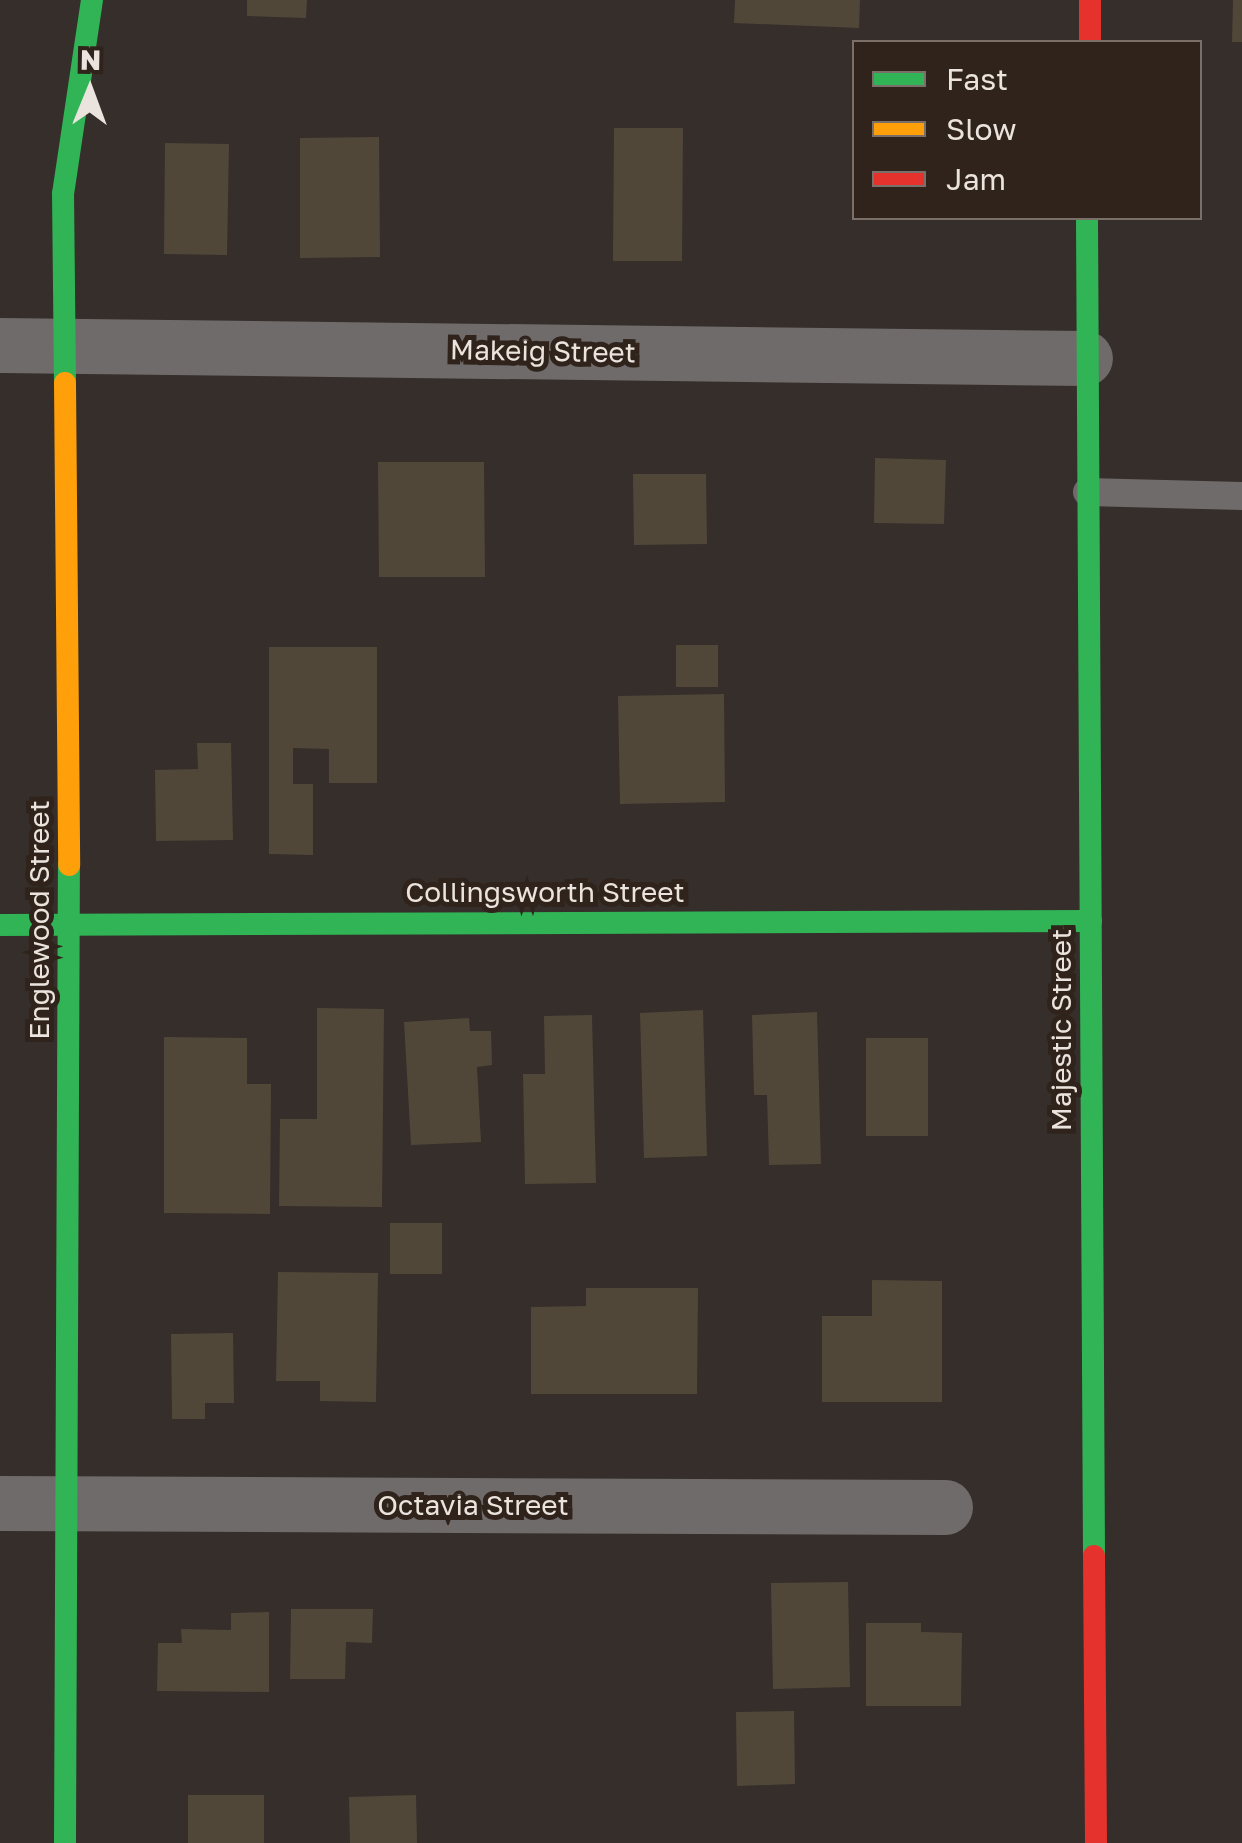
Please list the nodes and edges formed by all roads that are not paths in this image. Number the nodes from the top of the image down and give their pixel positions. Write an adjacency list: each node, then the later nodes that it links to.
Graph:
1 (92, 0): 6 (street, Englewood Street)
2 (1090, 0): 3 (street)
3 (1090, 40)
4 (1087, 220): 7 (street, Majestic Street)
5 (0, 345): 6 (street, Makeig Street)
6 (67, 345): 7 (street, Makeig Street); 11 (street, Englewood Street)
7 (1085, 358): 8 (street, Majestic Street)
8 (1086, 492): 9 (lane); 10 (street, Majestic Street)
9 (1242, 496)
10 (1091, 920): 11 (street, Collingsworth Street); 17 (street, Majestic Street)
11 (70, 924): 12 (street, Collingsworth Street); 14 (street, Englewood Street)
12 (0, 925)
13 (0, 1503): 14 (street, Octavia Street)
14 (62, 1504): 15 (street, Octavia Street); 16 (street, Englewood Street)
15 (945, 1506)
16 (66, 1843)
17 (1096, 1843)

